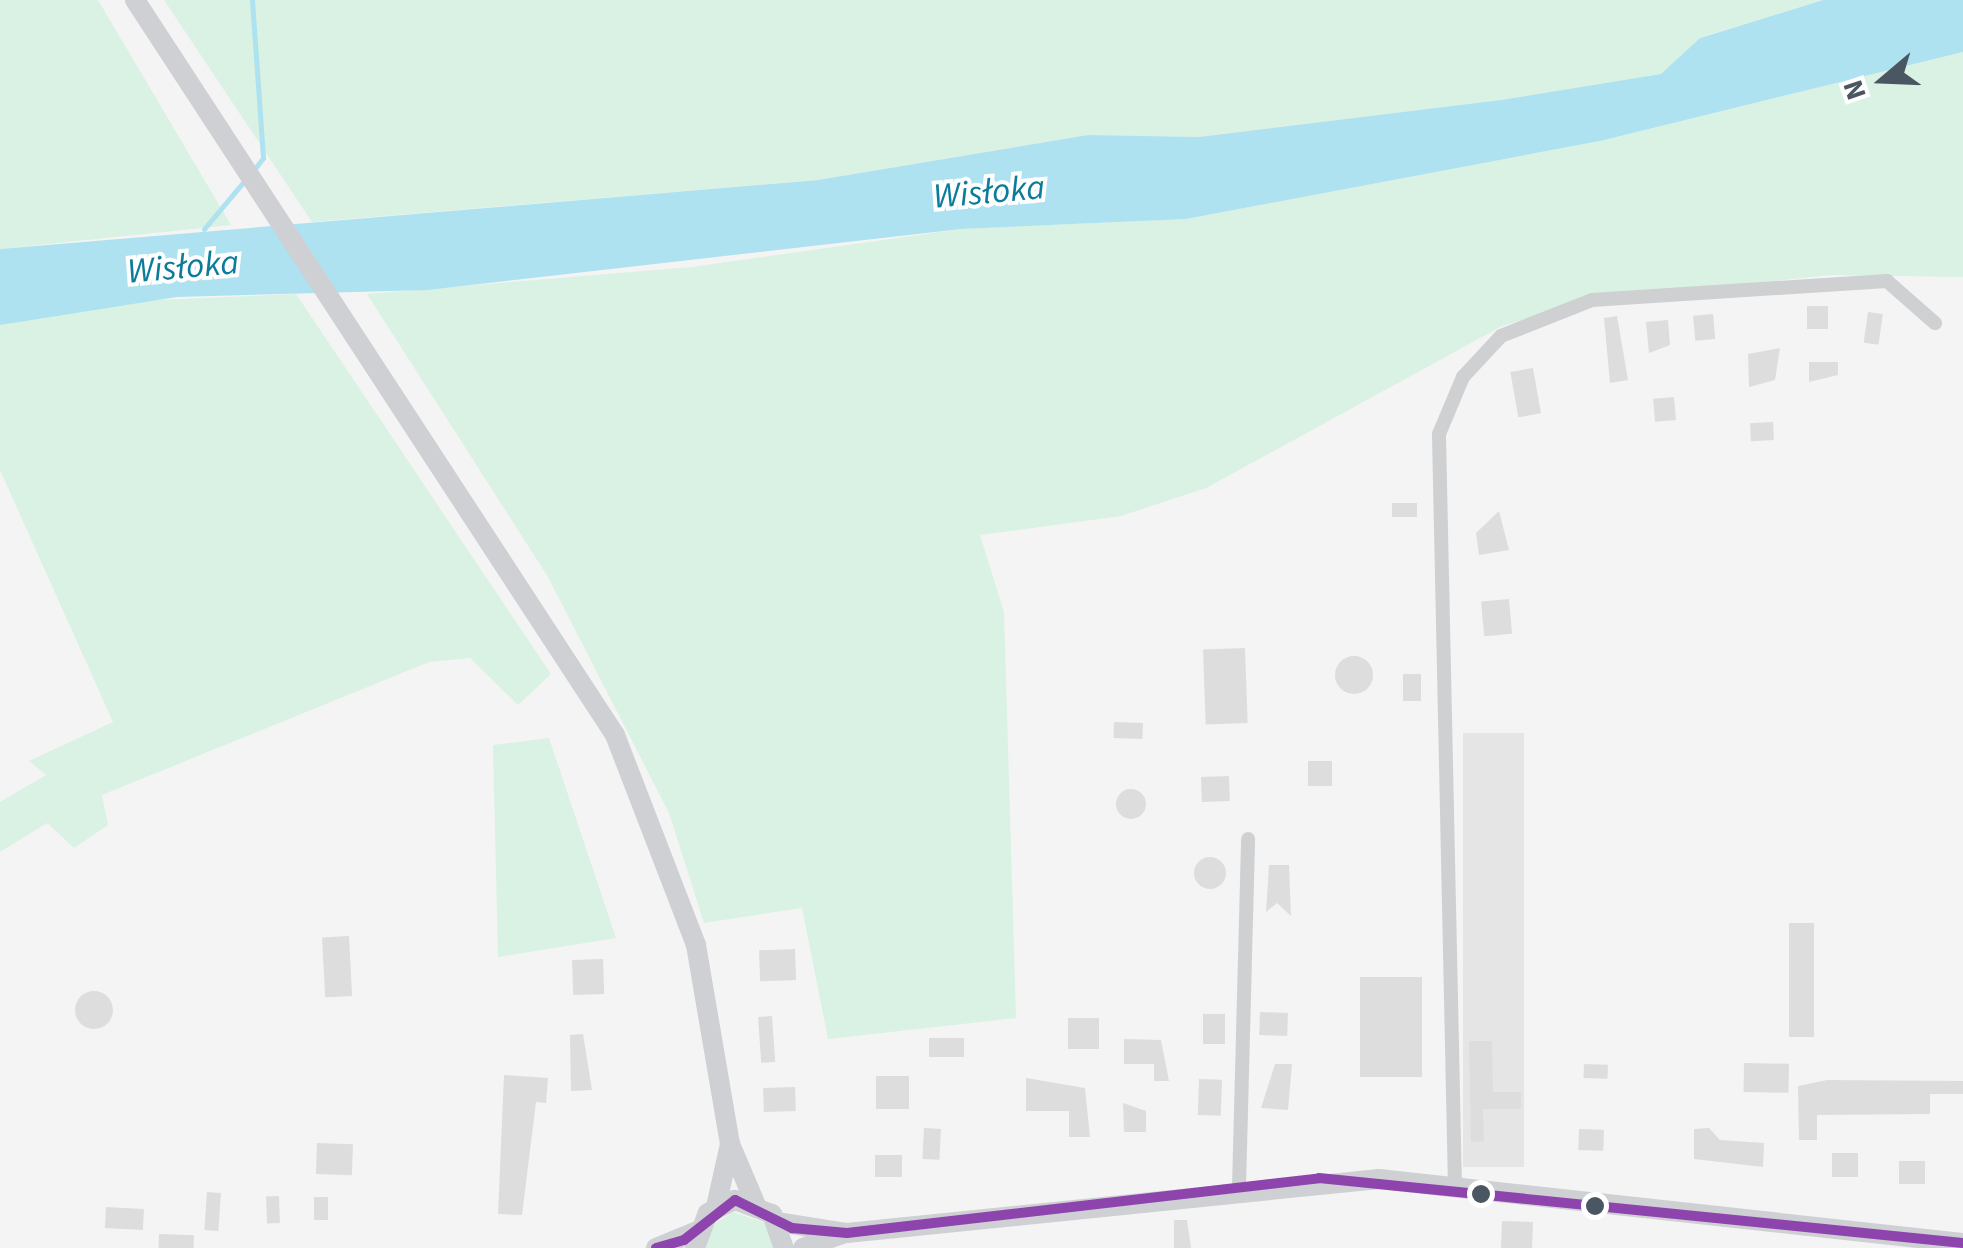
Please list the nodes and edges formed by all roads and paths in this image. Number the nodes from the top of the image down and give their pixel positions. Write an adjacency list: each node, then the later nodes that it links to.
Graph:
1 (135, 0): 4 (main road)
2 (1935, 323): 6 (street)
3 (1248, 839): 5 (street)
4 (730, 1144): 7 (main road); 8 (main road)
5 (1238, 1187): 6 (main road); 10 (main road)
6 (1455, 1187): 12 (main road)
7 (755, 1203): 8 (main road); 9 (main road)
8 (716, 1207): 11 (main road)
9 (778, 1222): 10 (main road); 14 (main road)
10 (846, 1232): 15 (main road)
11 (696, 1239): 13 (main road)
12 (1963, 1243)
13 (656, 1248)
14 (784, 1248)
15 (803, 1248)

